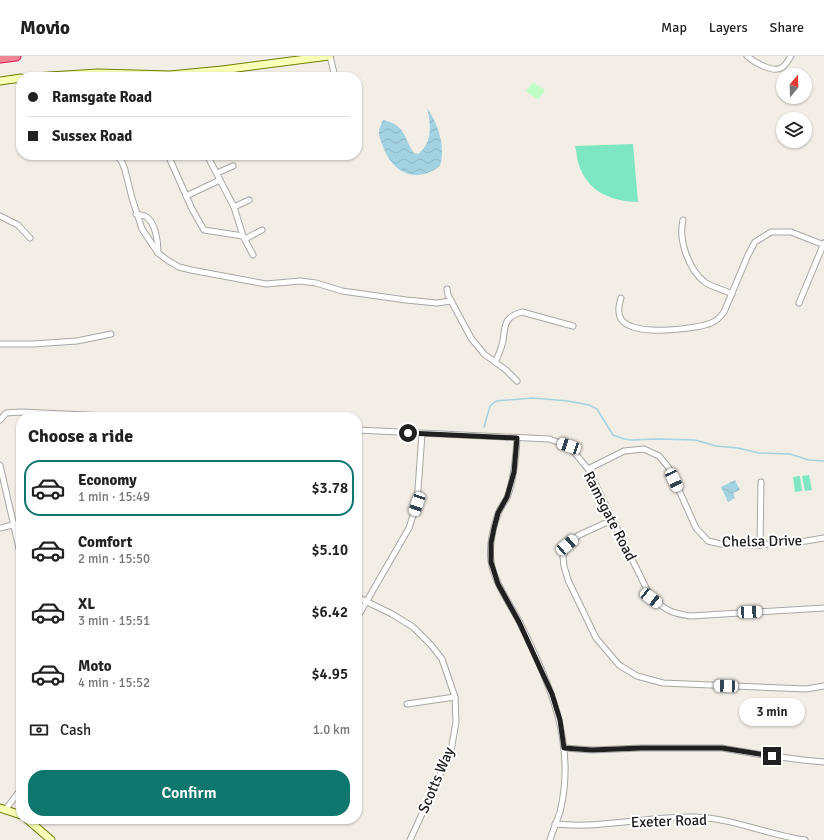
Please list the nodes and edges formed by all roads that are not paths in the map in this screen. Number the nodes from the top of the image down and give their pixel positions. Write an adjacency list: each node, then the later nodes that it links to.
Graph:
1 (16, 56): 6 (highway)
2 (266, 56): 7 (street)
3 (329, 56): 7 (street); 9 (street)
4 (747, 56): 5 (street)
5 (791, 56)
6 (0, 58)
7 (267, 64): 8 (street)
8 (205, 72)
9 (334, 72)
10 (16, 79): 11 (street)
11 (0, 81)
12 (121, 160): 21 (street)
13 (170, 160): 18 (street)
14 (210, 160): 16 (street)
15 (232, 166): 16 (street)
16 (217, 173): 17 (street)
17 (220, 180): 18 (street); 20 (street)
18 (186, 196): 26 (street)
19 (249, 200): 20 (street)
20 (234, 207): 26 (street)
21 (136, 214): 28 (street); 28 (street)
22 (0, 216): 25 (street)
23 (683, 220): 31 (street)
24 (262, 230): 26 (street)
25 (30, 238)
26 (244, 238): 29 (street)
27 (824, 244): 31 (street); 34 (street)
28 (158, 252): 33 (street)
29 (254, 255)
30 (447, 289): 33 (street)
31 (732, 294): 32 (street)
32 (621, 298)
33 (451, 301): 38 (street)
34 (799, 303)
35 (573, 326): 38 (street)
36 (111, 334): 37 (street)
37 (0, 344)
38 (495, 362): 39 (street)
39 (517, 381)
40 (16, 412): 41 (street)
41 (1, 417)
42 (362, 430): 43 (street, Ramsgate Road)
43 (422, 434): 44 (street, Ramsgate Road); 55 (street)
44 (517, 438): 46 (street, Ramsgate Road); 61 (street)
45 (0, 465): 49 (street)
46 (588, 470): 48 (street, Ramsgate Road); 53 (street, Chelsa Drive)
47 (761, 482): 53 (street)
48 (612, 520): 56 (street, Ramsgate Road); 58 (street)
49 (14, 525): 50 (street); 51 (street)
50 (0, 528)
51 (16, 534)
52 (824, 538): 53 (street, Chelsa Drive)
53 (760, 544)
54 (362, 599): 55 (street, Scotts Way)
55 (366, 601): 57 (street); 59 (street, Scotts Way)
56 (824, 608)
57 (362, 609)
58 (824, 686)
59 (455, 697): 60 (street); 69 (street, Scotts Way)
60 (407, 704)
61 (564, 748): 62 (street); 67 (street)
62 (824, 762)
63 (16, 794): 64 (street)
64 (3, 808): 65 (street)
65 (16, 813)
66 (33, 824): 68 (street)
67 (555, 824): 70 (street); 71 (street, Exeter Road)
68 (51, 840)
69 (410, 840)
70 (550, 840)
71 (805, 840)

